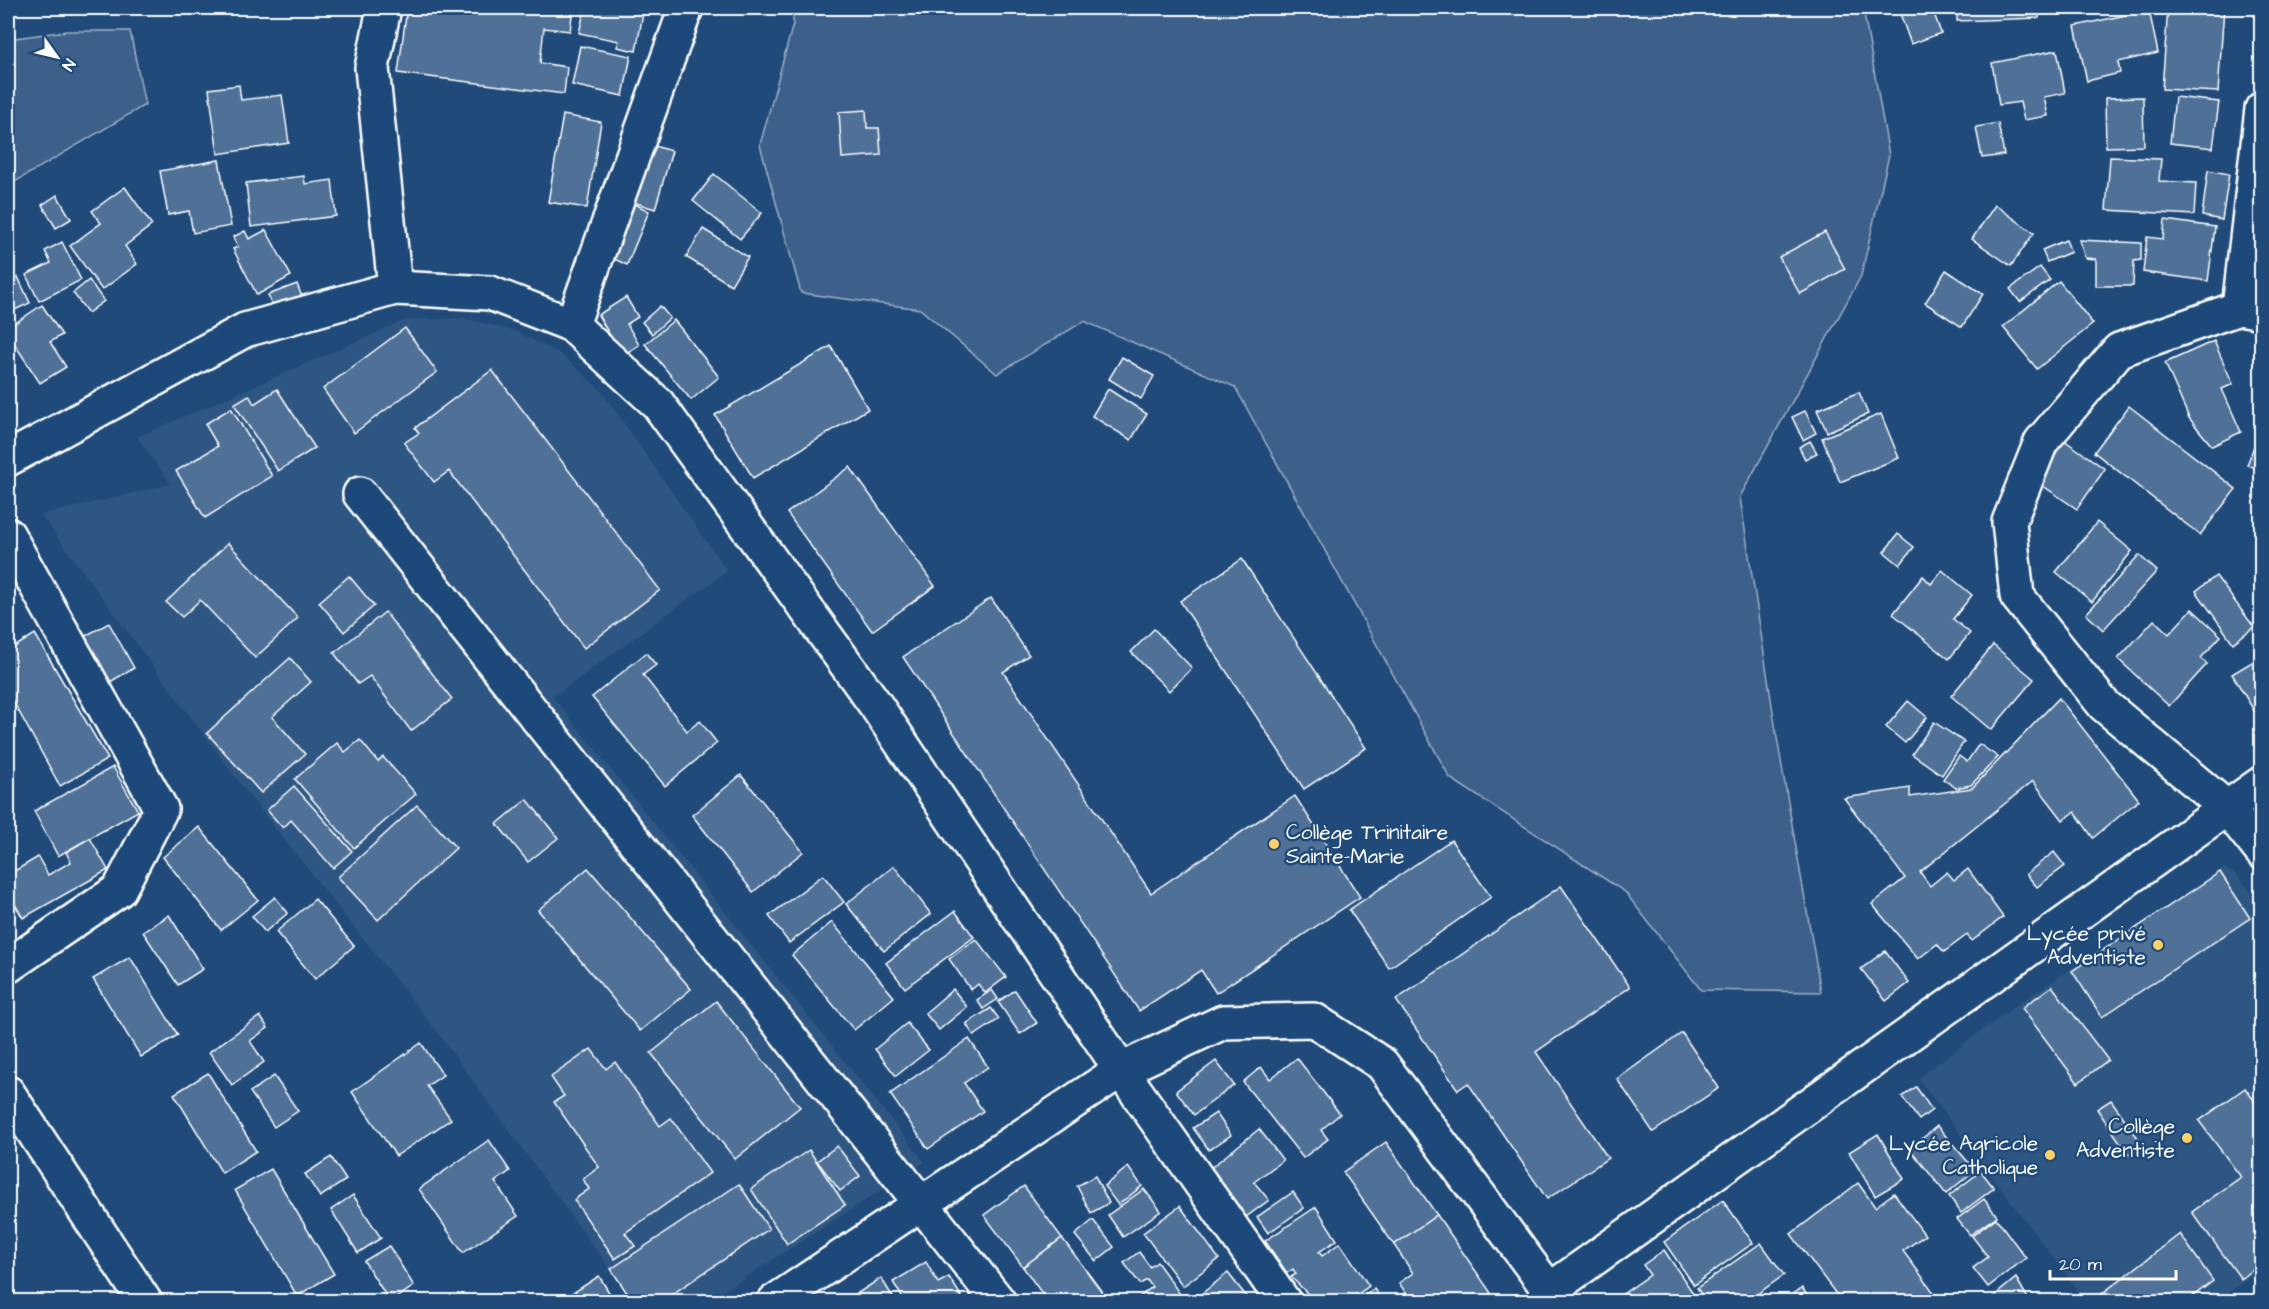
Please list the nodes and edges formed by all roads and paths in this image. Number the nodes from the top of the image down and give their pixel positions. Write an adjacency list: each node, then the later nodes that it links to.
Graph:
1 (384, 8): 4 (street)
2 (686, 8): 6 (street)
3 (2262, 109): 5 (street)
4 (395, 288): 6 (street); 7 (street)
5 (2250, 310): 11 (street)
6 (572, 325): 14 (street)
7 (8, 459)
8 (360, 494): 16 (street)
9 (8, 534): 13 (street)
10 (2262, 783): 11 (street)
11 (2227, 808): 12 (street); 17 (street)
12 (2262, 852)
13 (8, 966)
14 (1121, 1070): 16 (street); 17 (street); 21 (street)
15 (8, 1093): 18 (street)
16 (922, 1203): 19 (street); 20 (street)
17 (1554, 1296)
18 (145, 1302)
19 (774, 1302)
20 (999, 1302)
21 (1284, 1302)

